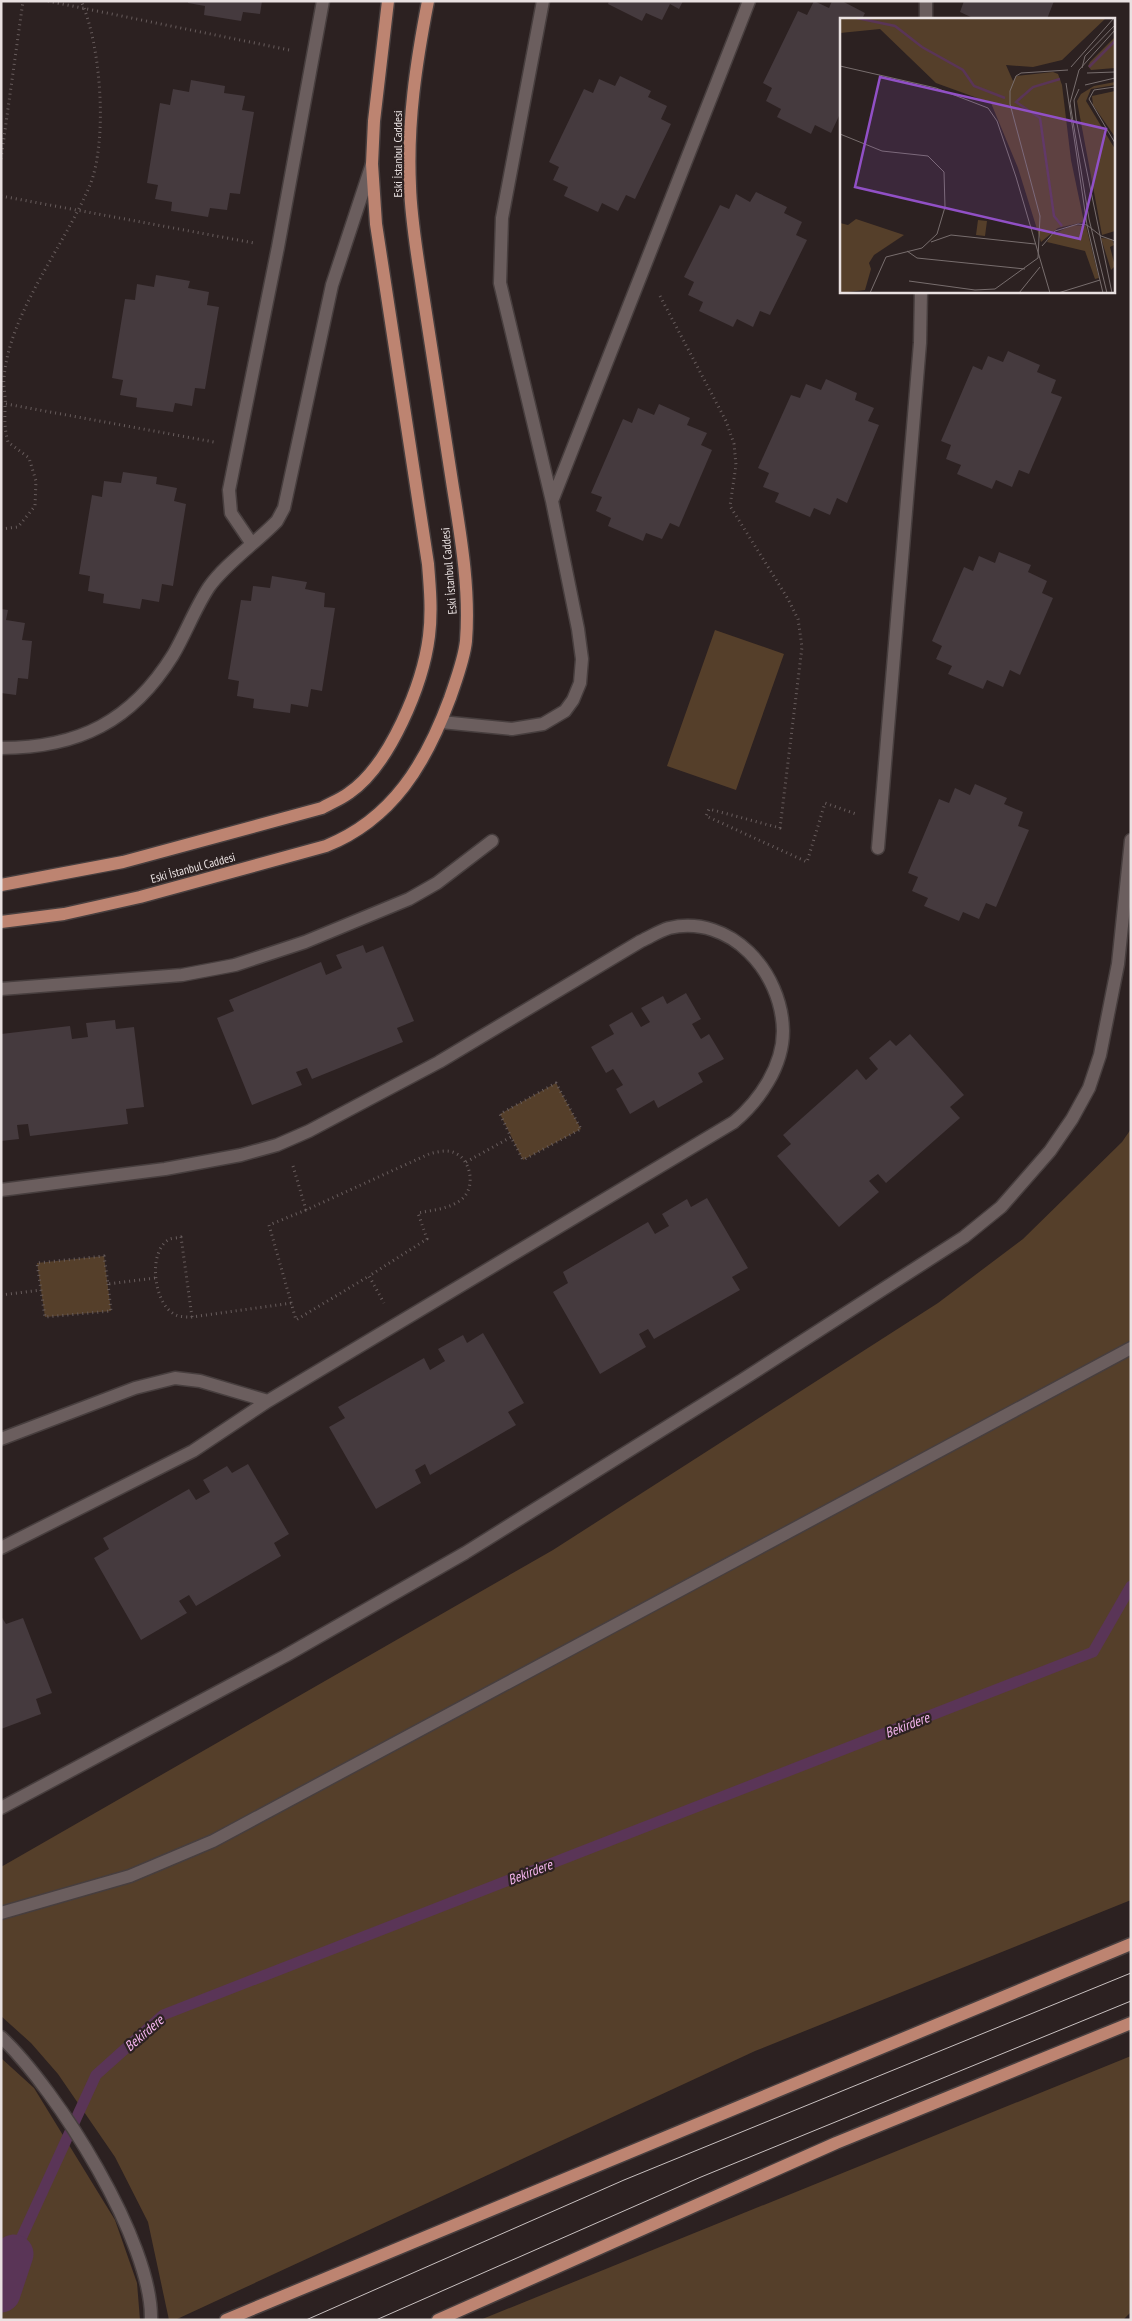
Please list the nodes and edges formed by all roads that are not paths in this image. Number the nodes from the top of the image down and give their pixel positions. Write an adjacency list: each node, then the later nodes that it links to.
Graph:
1 (323, 1): 11 (street)
2 (388, 1): 8 (main road, Eski İstanbul Caddesi)
3 (428, 1): 12 (main road, Eski İstanbul Caddesi)
4 (543, 1): 10 (street)
5 (749, 1): 10 (street)
6 (926, 1): 7 (street)
7 (926, 18)
8 (372, 164): 11 (street); 17 (main road, Eski İstanbul Caddesi)
9 (921, 292): 16 (street)
10 (552, 501): 12 (street)
11 (252, 544): 13 (street)
12 (441, 722): 18 (main road, Eski İstanbul Caddesi)
13 (1, 748)
14 (1131, 840): 25 (street)
15 (492, 841): 19 (street)
16 (878, 848)
17 (1, 886)
18 (1, 922)
19 (1, 988)
20 (1, 1190): 22 (street)
21 (1131, 1348): 26 (street)
22 (268, 1401): 23 (street); 24 (street)
23 (1, 1439)
24 (1, 1548)
25 (1, 1808)
26 (1, 1913)
27 (1131, 1944): 31 (main road)
28 (1131, 2023): 32 (main road)
29 (1, 2038): 30 (street)
30 (151, 2320)
31 (226, 2320)
32 (438, 2320)

